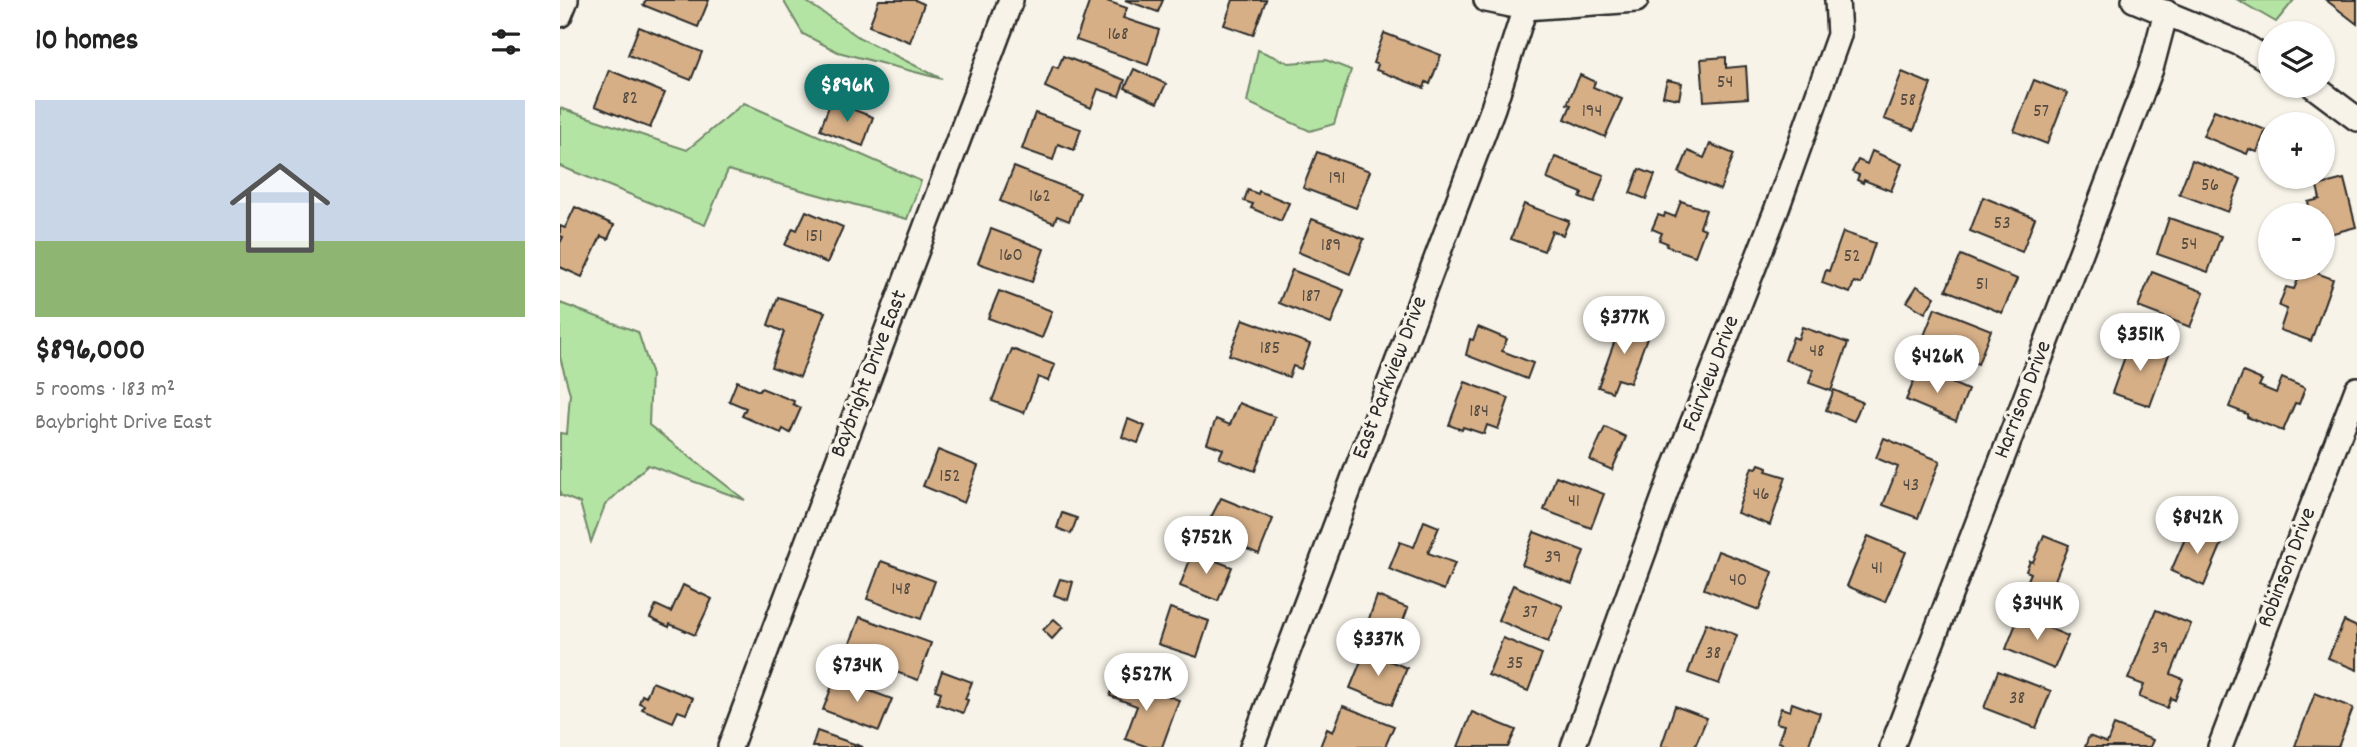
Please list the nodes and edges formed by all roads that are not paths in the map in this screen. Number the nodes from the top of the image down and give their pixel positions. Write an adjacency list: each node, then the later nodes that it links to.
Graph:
1 (565, 0): 9 (street)
2 (1011, 0): 14 (street, Baybright Drive East)
3 (1486, 0): 7 (street)
4 (1636, 0): 7 (street)
5 (1838, 0): 16 (street, Fairview Drive)
6 (2134, 0): 8 (street)
7 (1525, 8): 15 (street, East Parkview Drive)
8 (2166, 12): 10 (street); 17 (street, Harrison Drive)
9 (560, 15)
10 (2258, 54)
11 (2330, 98): 12 (street)
12 (2357, 119)
13 (2357, 389): 18 (street, Robinson Drive)
14 (730, 747)
15 (1252, 747)
16 (1573, 747)
17 (1892, 747)
18 (2220, 747)

